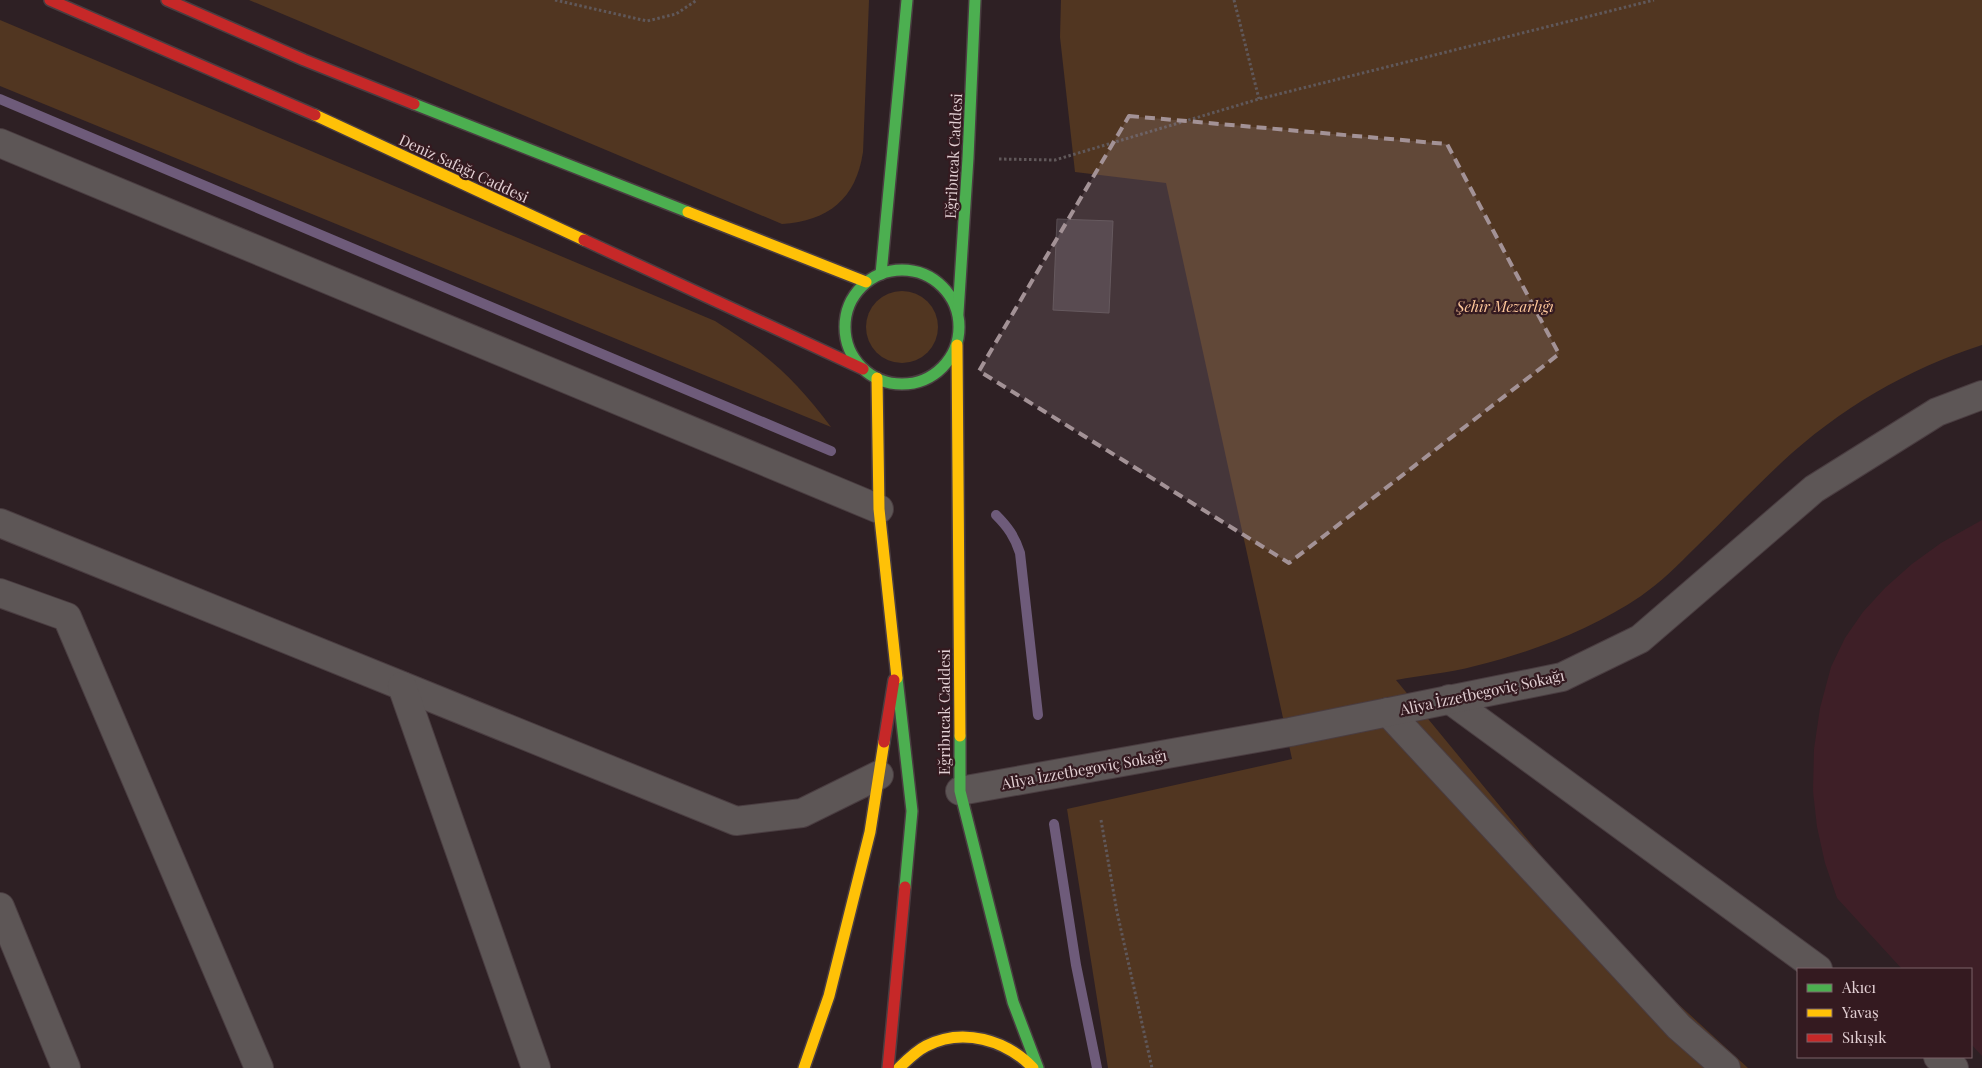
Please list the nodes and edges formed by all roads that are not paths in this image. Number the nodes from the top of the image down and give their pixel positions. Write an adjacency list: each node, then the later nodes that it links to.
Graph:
1 (50, 0): 10 (main road, Deniz Safağı Caddesi)
2 (167, 0): 7 (main road)
3 (907, 0): 6 (main road)
4 (975, 0): 8 (main road, Eğribucak Caddesi)
5 (0, 143): 13 (street)
6 (881, 274): 7 (main road); 8 (main road)
7 (866, 282): 10 (main road)
8 (958, 313): 9 (main road)
9 (957, 345): 11 (main road); 21 (main road, Eğribucak Caddesi)
10 (863, 368): 11 (main road)
11 (877, 378): 13 (main road)
12 (1982, 394): 18 (street, Aliya İzzetbegoviç Sokağı)
13 (879, 509): 16 (main road)
14 (0, 523): 17 (street)
15 (0, 593): 26 (street)
16 (896, 666): 20 (main road); 29 (main road)
17 (402, 686): 20 (street); 27 (street)
18 (1449, 699): 19 (street, Aliya İzzetbegoviç Sokağı); 23 (street)
19 (1388, 712): 21 (street, Aliya İzzetbegoviç Sokağı); 33 (street)
20 (879, 775): 28 (main road)
21 (960, 791): 32 (main road, Eğribucak Caddesi)
22 (0, 907): 25 (street)
23 (1817, 968)
24 (1939, 1058): 34 (street)
25 (66, 1068)
26 (259, 1068)
27 (536, 1068)
28 (804, 1068)
29 (888, 1068)
30 (900, 1068): 31 (main road)
31 (1033, 1068)
32 (1038, 1068)
33 (1726, 1068)
34 (1954, 1068)

